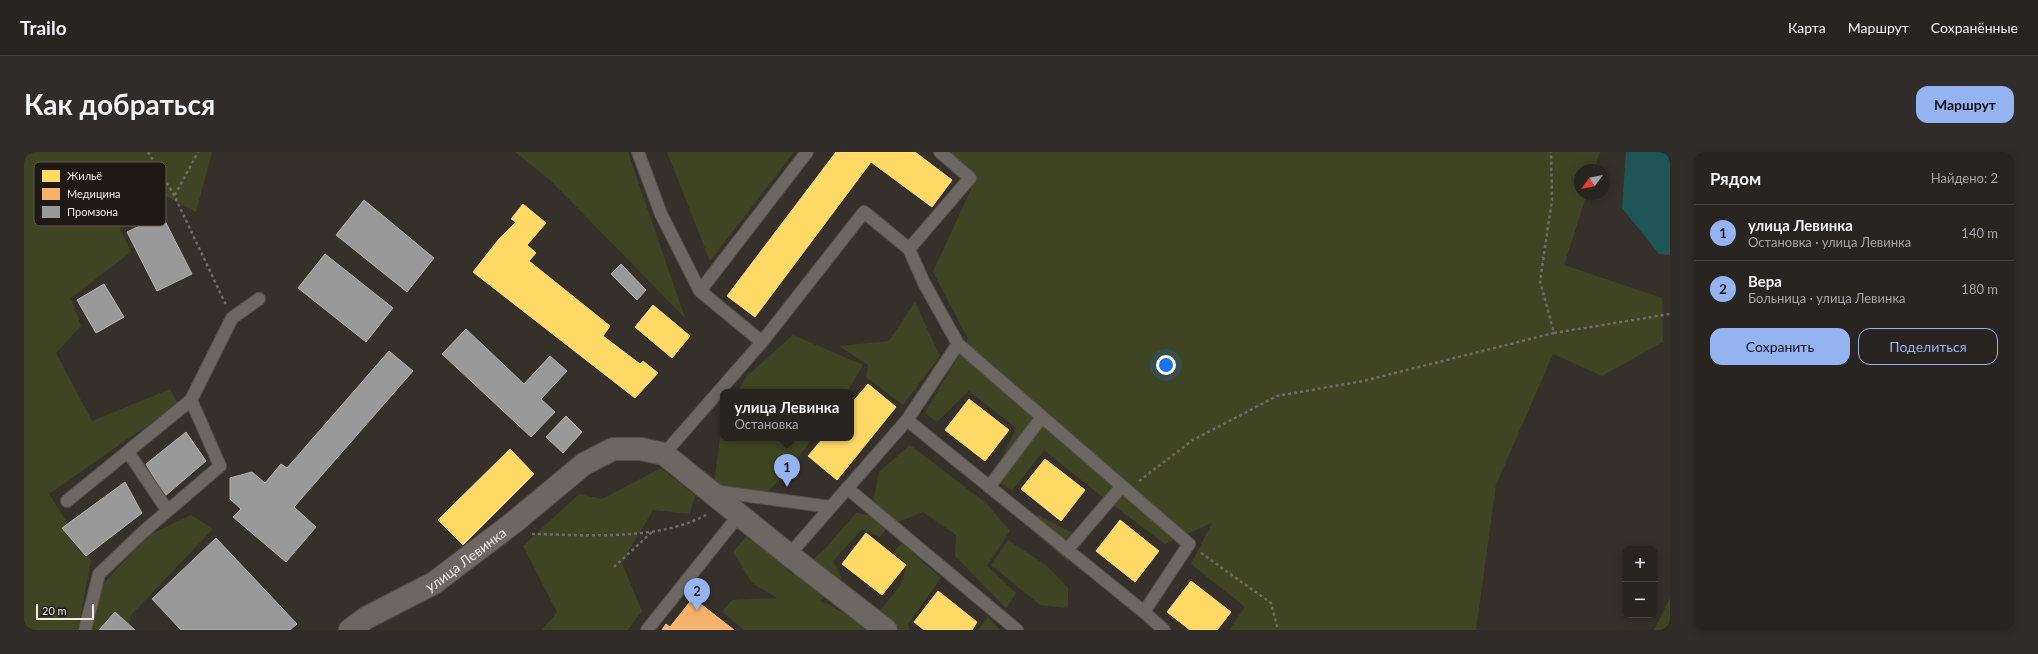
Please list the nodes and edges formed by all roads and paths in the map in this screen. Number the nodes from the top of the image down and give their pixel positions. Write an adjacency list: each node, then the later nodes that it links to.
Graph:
1 (148, 152): 7 (path)
2 (198, 152): 9 (path)
3 (638, 152): 11 (lane)
4 (806, 152): 11 (lane)
5 (940, 152): 10 (lane)
6 (1551, 152): 15 (path)
7 (154, 162)
8 (166, 182): 9 (path)
9 (174, 195): 14 (path)
10 (909, 249): 16 (lane); 17 (lane)
11 (700, 291): 16 (lane)
12 (259, 299): 14 (lane)
13 (1670, 314): 15 (path)
14 (232, 318): 20 (lane)
15 (1554, 333): 27 (path)
16 (762, 342): 18 (lane)
17 (958, 344): 21 (lane); 22 (lane)
18 (721, 389)
19 (720, 390): 24 (lane)
20 (192, 400): 23 (lane); 31 (lane)
21 (1042, 417): 25 (lane); 27 (lane)
22 (907, 420): 25 (lane); 26 (lane)
23 (128, 452): 28 (lane); 31 (lane)
24 (664, 454): 29 (street, улица Левинка); 33 (street, улица Левинка)
25 (989, 487): 35 (lane)
26 (847, 488): 30 (lane); 39 (lane)
27 (1124, 488): 34 (lane); 35 (lane)
28 (67, 502)
29 (725, 503): 30 (lane); 32 (path); 36 (street, улица Левинка); 42 (lane)
30 (830, 507): 36 (lane)
31 (168, 510): 40 (lane)
32 (652, 532): 33 (path); 37 (path)
33 (499, 534): 41 (street, улица Левинка)
34 (1189, 544): 38 (lane); 46 (path)
35 (1067, 550): 38 (lane)
36 (788, 555): 43 (street, улица Левинка)
37 (614, 567)
38 (1144, 612): 45 (lane)
39 (1003, 626): 44 (lane)
40 (85, 630)
41 (350, 630)
42 (647, 630)
43 (886, 630)
44 (1017, 630)
45 (1164, 630)
46 (1278, 630)

